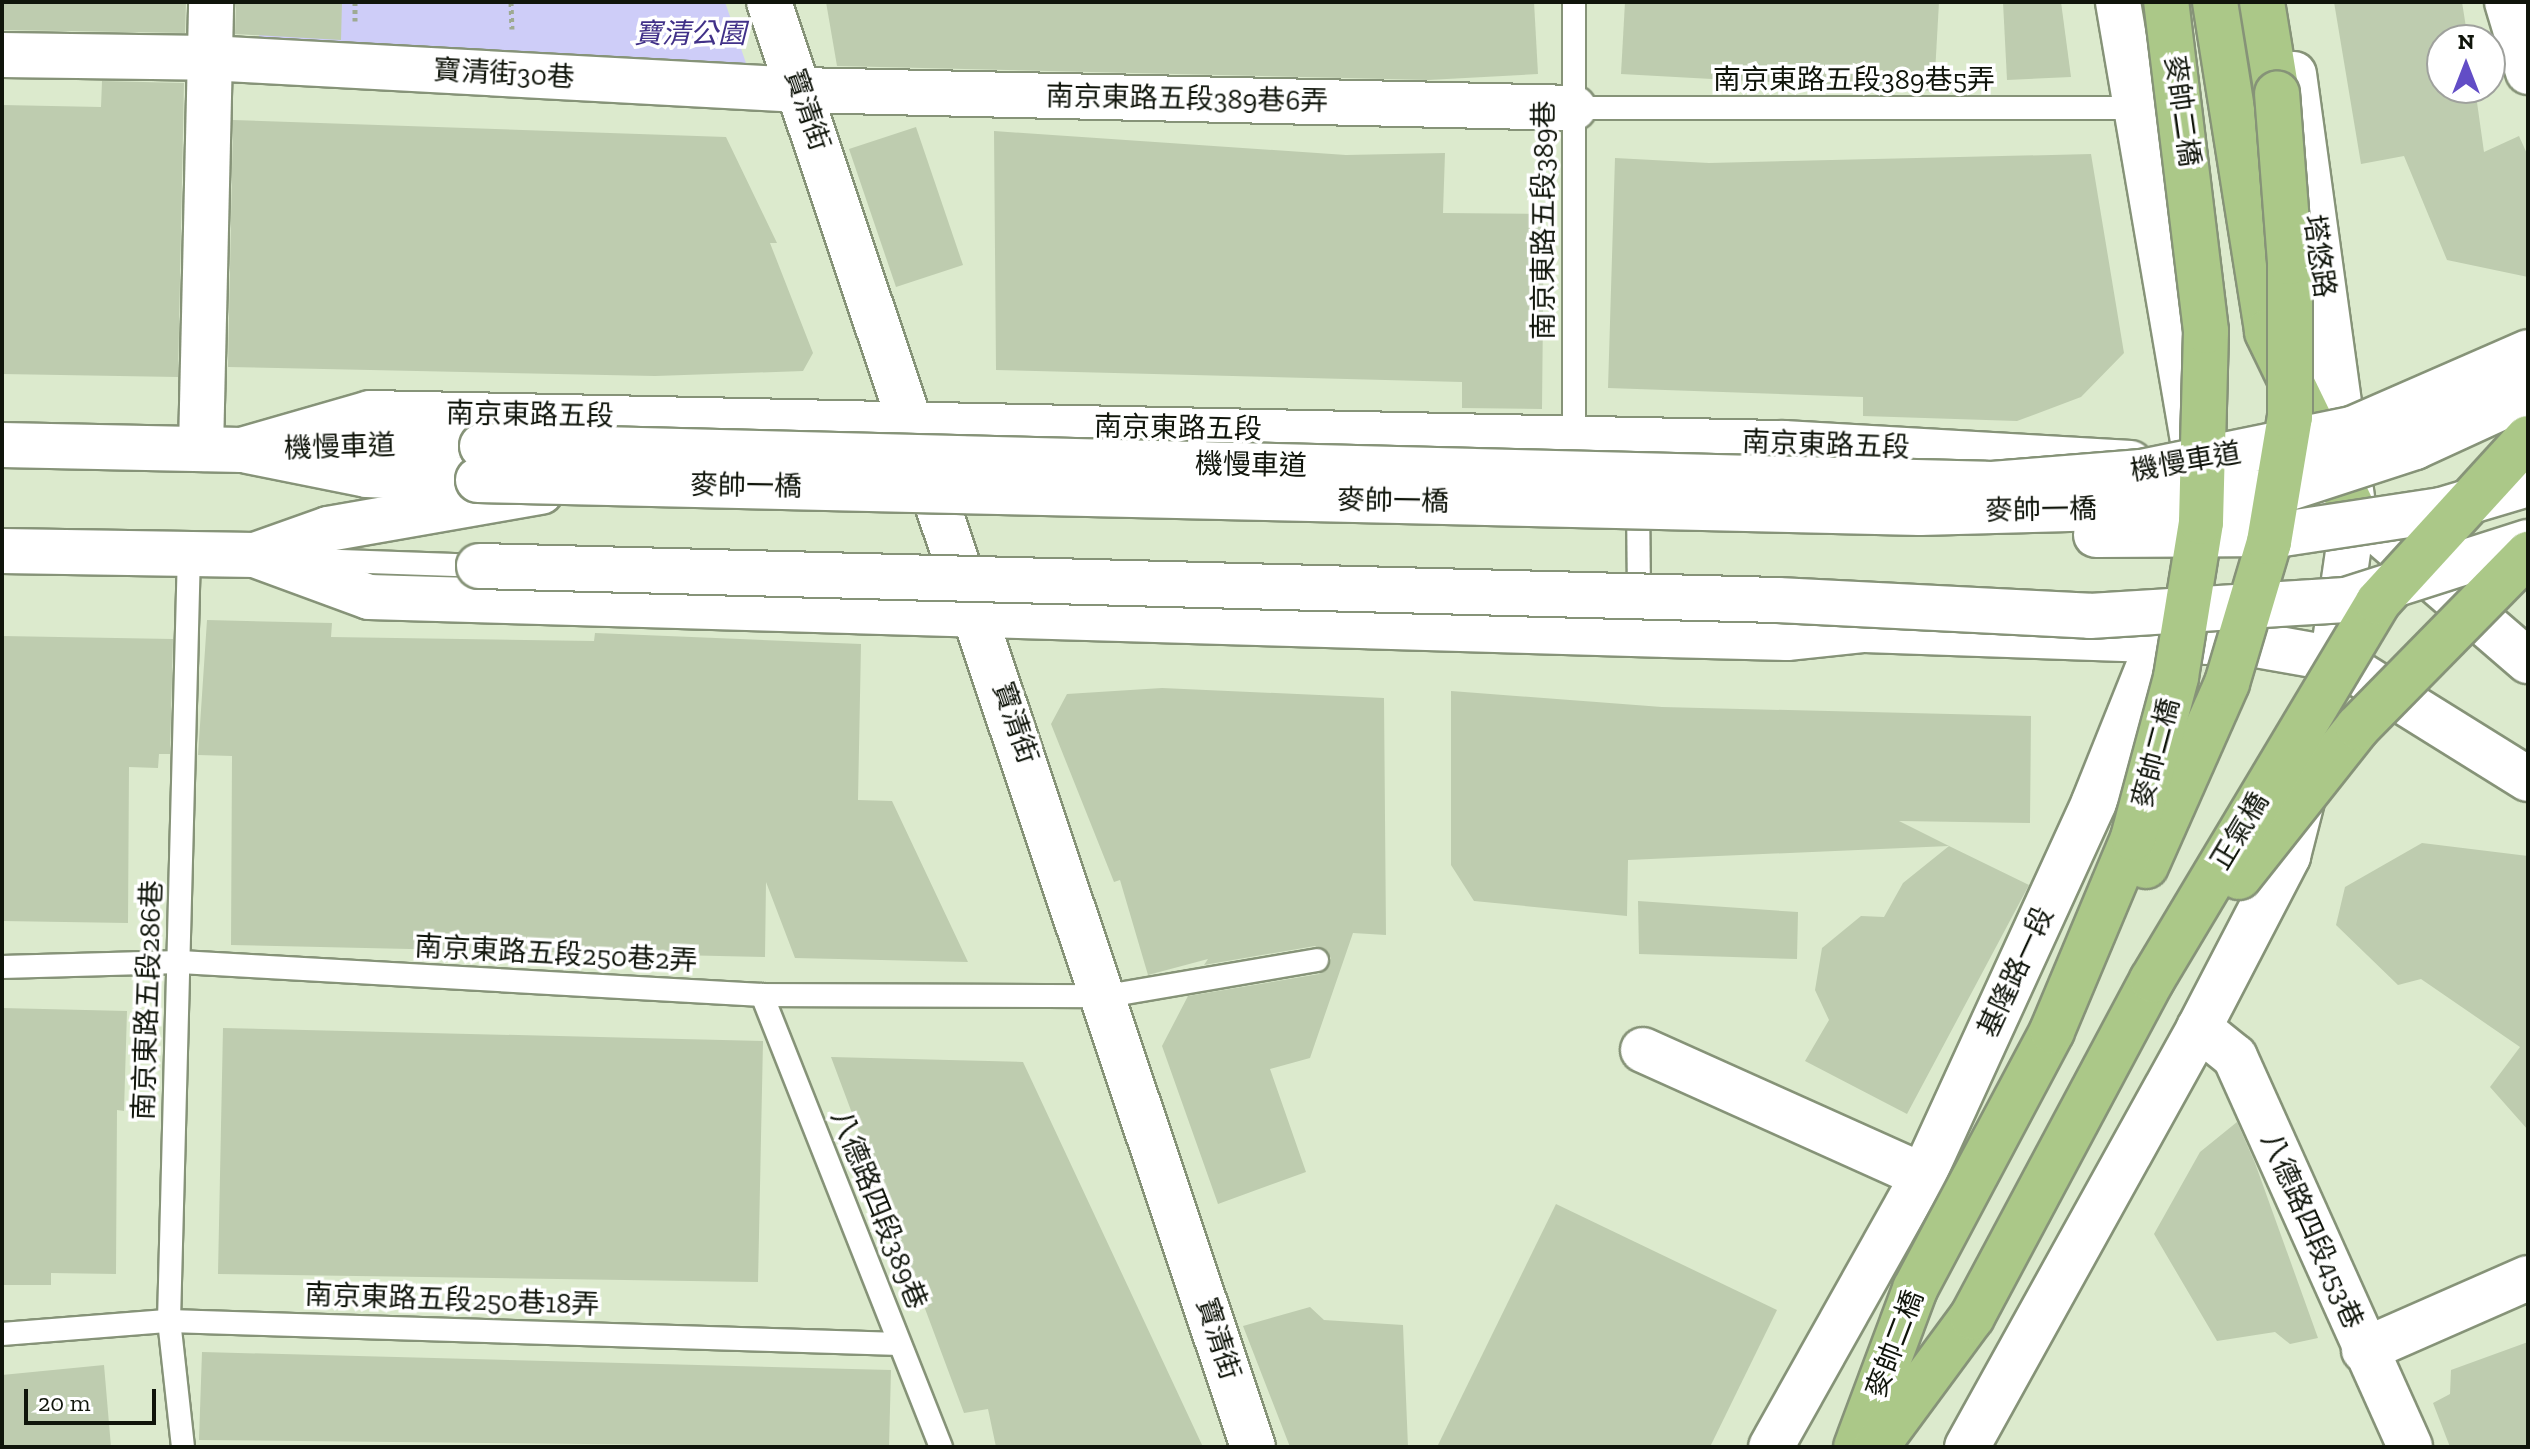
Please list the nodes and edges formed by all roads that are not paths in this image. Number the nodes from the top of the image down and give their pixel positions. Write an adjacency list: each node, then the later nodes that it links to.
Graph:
1 (211, 2): 11 (main road)
2 (769, 2): 13 (main road, 寶清街)
3 (1574, 2): 14 (lane, 南京東路五段389巷)
4 (2118, 2): 15 (main road)
5 (2166, 2): 58 (highway, 麥帥二橋, bridge)
6 (2215, 2): 27 (highway)
7 (2262, 2): 53 (highway, 麥帥二橋, bridge)
8 (2284, 2): 27 (main road, 塔悠路)
9 (2507, 2): 12 (main road)
10 (2, 55): 11 (main road, 寶清街30巷)
11 (208, 58): 13 (main road, 寶清街30巷); 23 (main road)
12 (2528, 72)
13 (800, 90): 14 (main road, 南京東路五段389巷6弄); 18 (main road, 寶清街)
14 (1574, 108): 15 (lane, 南京東路五段389巷5弄); 19 (lane, 南京東路五段389巷)
15 (2134, 108): 25 (main road)
16 (2528, 352): 24 (main road, 機慢車道, bridge)
17 (2528, 395): 24 (main road, 麥帥一橋, bridge)
18 (915, 422): 19 (main road, 南京東路五段); 23 (main road, 南京東路五段); 34 (main road, 寶清街)
19 (1574, 438): 21 (main road, 南京東路五段)
20 (2528, 438): 60 (highway, 正氣橋, bridge)
21 (1638, 440): 25 (main road, 南京東路五段); 35 (lane)
22 (2, 445): 23 (main road, 南京東路五段)
23 (222, 450): 24 (main road, 麥帥一橋)
24 (480, 463)
25 (2199, 472): 27 (main road, 南京東路五段); 36 (main road, 基隆路一段)
26 (2528, 484): 32 (main road, 麥帥一橋, bridge)
27 (2354, 511): 37 (main road, 塔悠路); 38 (main road)
28 (2528, 542): 33 (main road, bridge)
29 (2, 551): 30 (main road)
30 (189, 554): 32 (main road); 41 (lane, 南京東路五段286巷)
31 (2528, 554): 53 (highway, 正氣橋, bridge)
32 (255, 555): 33 (lane); 34 (main road)
33 (479, 566)
34 (979, 616): 35 (main road); 44 (main road, 寶清街)
35 (1639, 635): 36 (main road)
36 (2165, 638): 37 (main road); 47 (main road, 基隆路一段)
37 (2335, 659): 39 (main road); 45 (main road); 60 (main road)
38 (2528, 661)
39 (2528, 779)
40 (1317, 960): 44 (lane, 南京東路五段250巷2弄)
41 (180, 962): 42 (lane, 南京東路五段250巷2弄); 43 (lane, 南京東路五段250巷2弄); 49 (lane, 南京東路五段286巷)
42 (2, 967)
43 (762, 995): 44 (lane, 南京東路五段250巷2弄); 51 (lane, 八德路四段389巷)
44 (1107, 996): 56 (main road, 寶清街)
45 (2199, 1028): 52 (main road, 八德路四段453巷); 61 (main road)
46 (1643, 1050): 47 (main road)
47 (1923, 1176): 57 (main road, 基隆路一段)
48 (2528, 1278): 52 (main road)
49 (169, 1321): 50 (lane, 南京東路五段250巷18弄); 51 (lane, 南京東路五段250巷18弄); 54 (lane, 南京東路五段286巷)
50 (2, 1334)
51 (900, 1344): 55 (lane, 八德路四段389巷)
52 (2364, 1350): 62 (main road, 八德路四段453巷)
53 (1896, 1392): 59 (highway, 正氣橋)
54 (183, 1447)
55 (941, 1447)
56 (1253, 1447)
57 (1771, 1447)
58 (1856, 1447)
59 (1866, 1447)
60 (1877, 1447)
61 (1967, 1447)
62 (2410, 1447)

